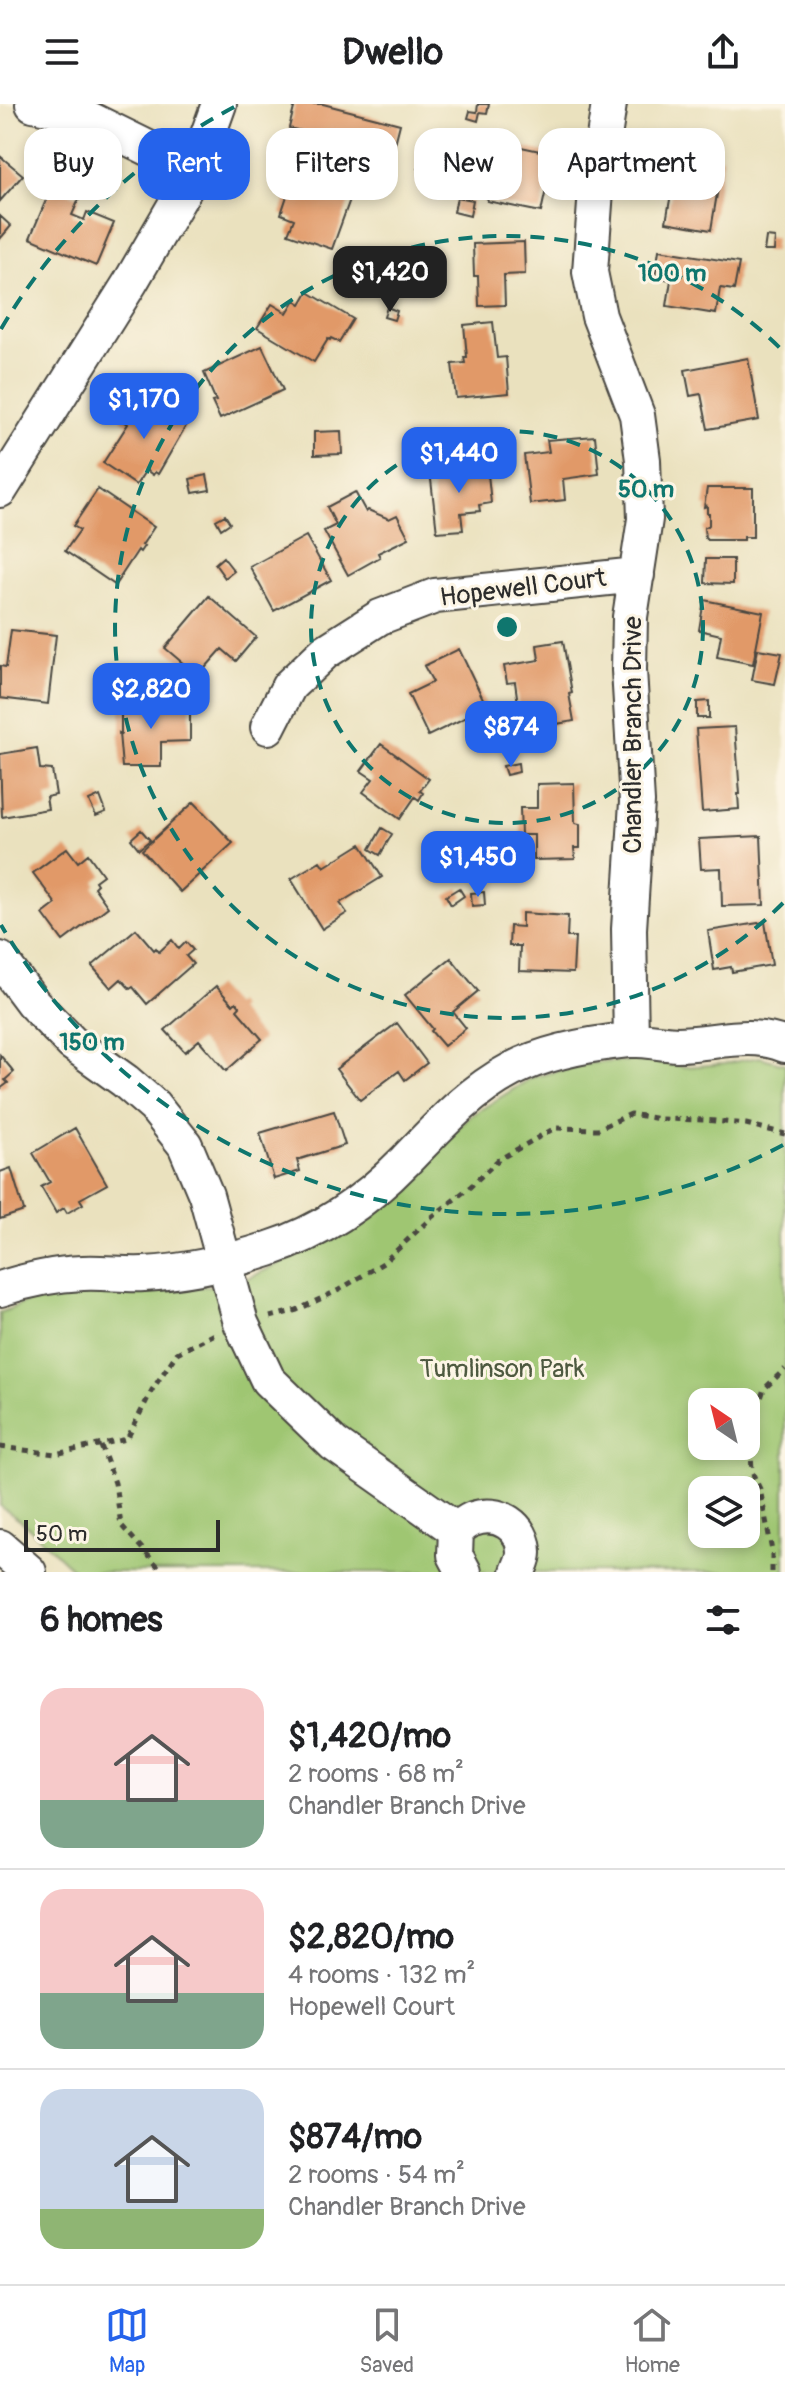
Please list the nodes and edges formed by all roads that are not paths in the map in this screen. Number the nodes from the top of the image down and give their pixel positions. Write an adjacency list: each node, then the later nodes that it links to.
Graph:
1 (33, 104): 5 (street)
2 (219, 104): 4 (street)
3 (609, 104): 8 (street, Chandler Branch Drive)
4 (210, 128)
5 (138, 143)
6 (178, 200): 7 (street)
7 (0, 490)
8 (637, 575): 9 (street, Hopewell Court); 11 (street, Chandler Branch Drive)
9 (268, 727)
10 (0, 959): 13 (street)
11 (631, 1040): 12 (street); 13 (street)
12 (785, 1045)
13 (224, 1261): 14 (street); 15 (street)
14 (0, 1289)
15 (456, 1530): 18 (street); 19 (street)
16 (0, 1547): 17 (street)
17 (29, 1572)
18 (464, 1572)
19 (518, 1572)

